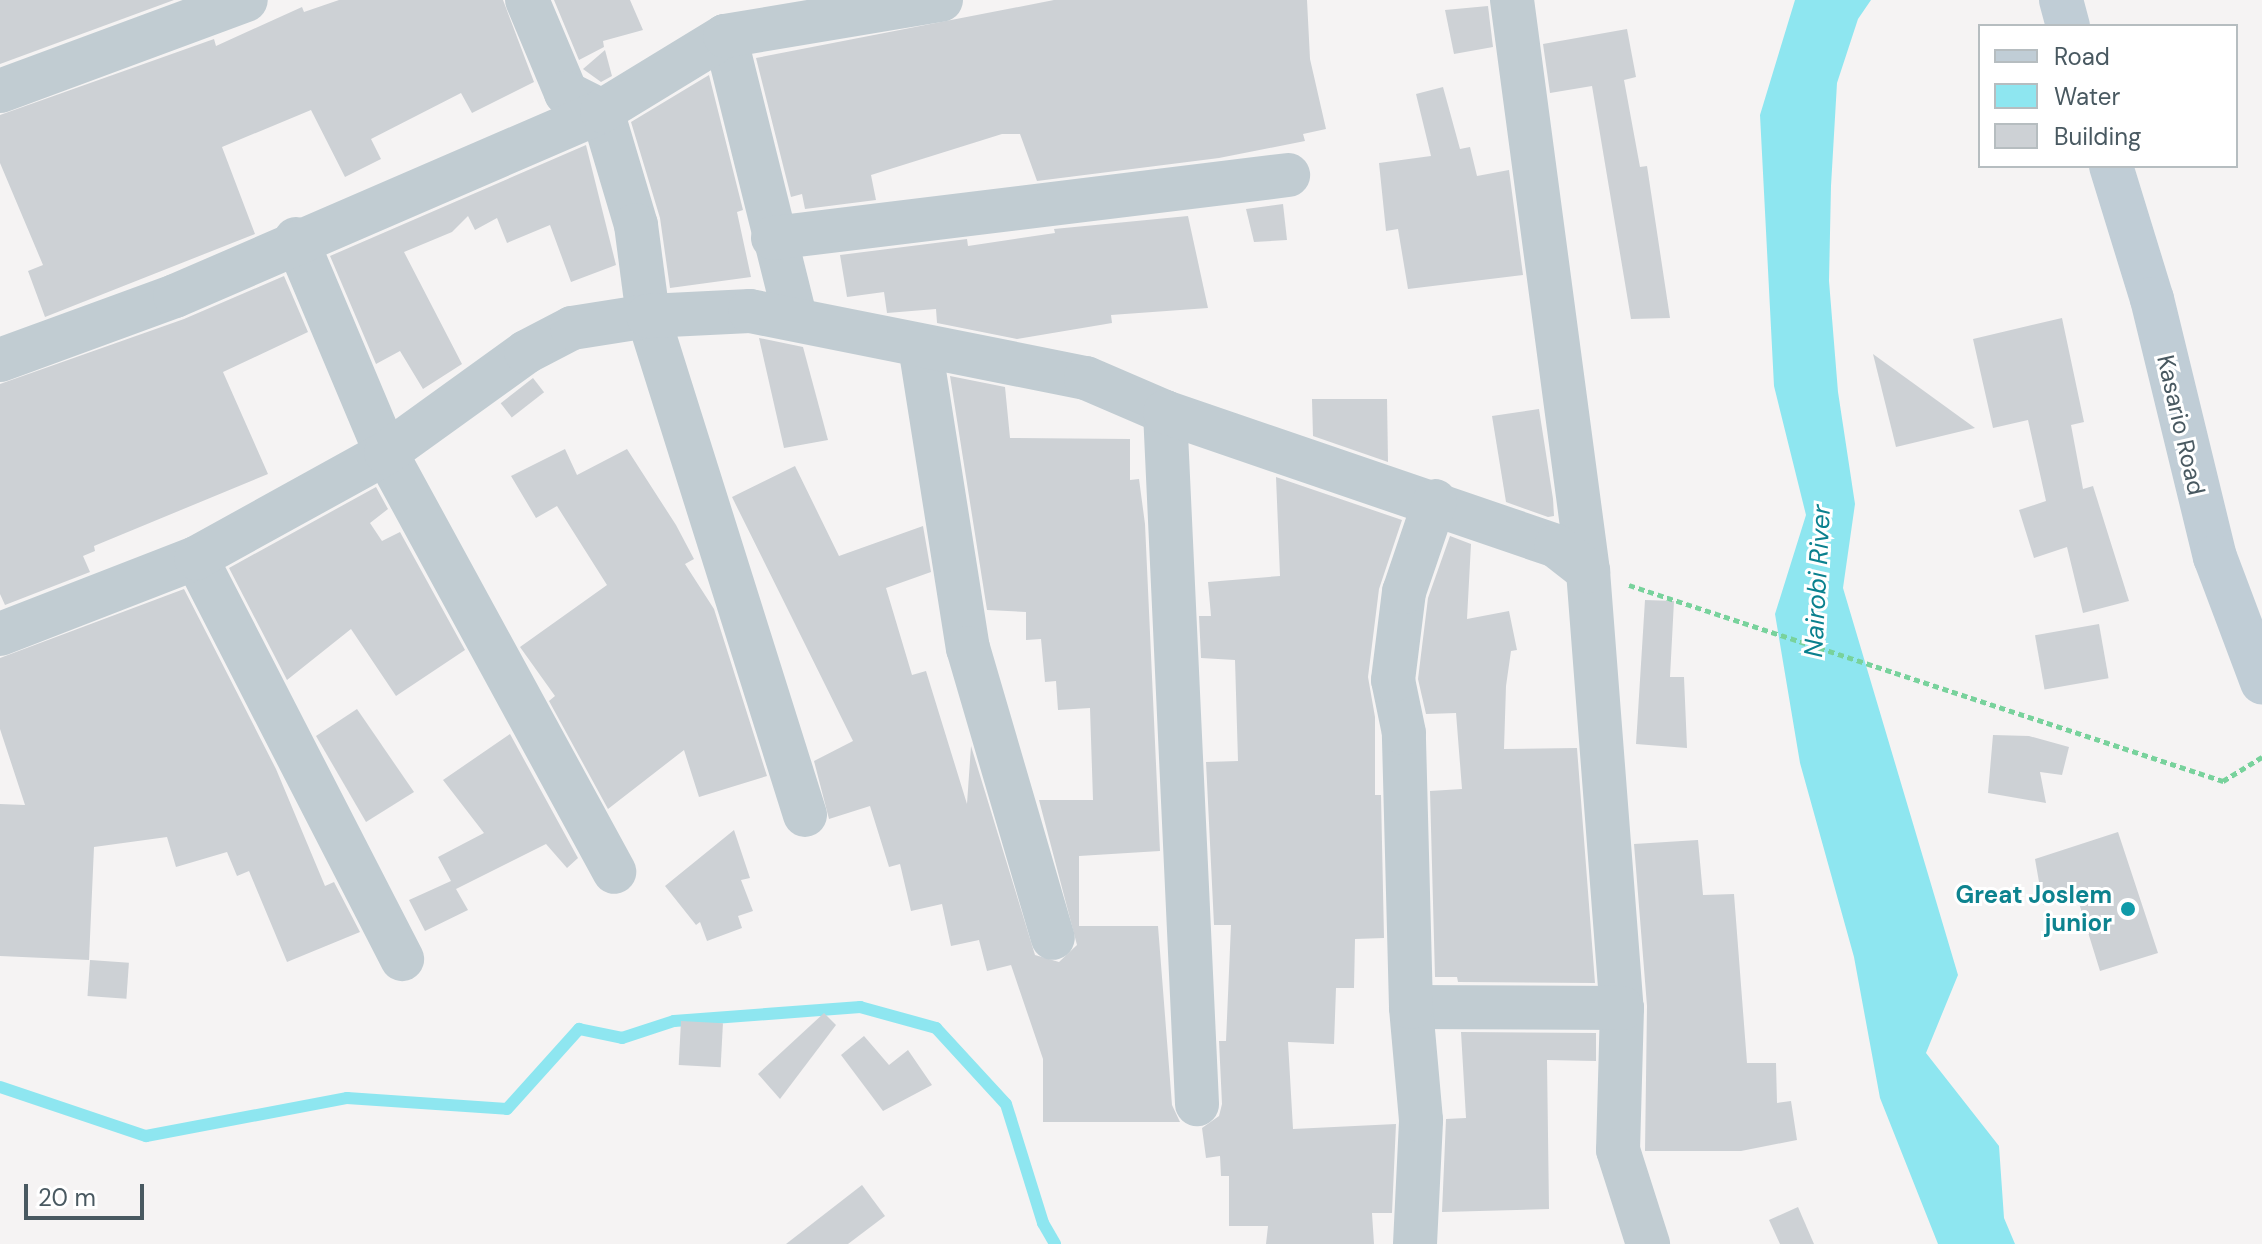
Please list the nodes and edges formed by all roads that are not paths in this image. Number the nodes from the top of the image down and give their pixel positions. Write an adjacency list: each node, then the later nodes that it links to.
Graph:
1 (246, 0): 8 (street)
2 (527, 0): 9 (street)
3 (941, 0): 7 (street)
4 (1512, 0): 22 (street)
5 (2061, 0): 6 (street)
6 (2067, 24)
7 (725, 36): 9 (street); 12 (street)
8 (0, 91)
9 (602, 111): 13 (street); 14 (street)
10 (2112, 168): 24 (street, Kasario Road)
11 (1288, 175): 12 (street)
12 (773, 238): 15 (street)
13 (296, 239): 17 (street); 19 (street)
14 (648, 316): 15 (street); 19 (street); 25 (street)
15 (795, 317): 16 (street)
16 (920, 346): 18 (street); 27 (street)
17 (0, 360)
18 (1165, 412): 20 (street); 31 (street)
19 (386, 453): 21 (street); 26 (street)
20 (1435, 501): 22 (street); 29 (street)
21 (196, 558): 23 (street); 28 (street)
22 (1588, 571): 30 (street)
23 (0, 634)
24 (2262, 682)
25 (805, 815)
26 (614, 872)
27 (1053, 938)
28 (402, 959)
29 (1411, 1007): 30 (street); 32 (street)
30 (1622, 1008): 33 (street)
31 (1197, 1104)
32 (1415, 1244)
33 (1648, 1244)

